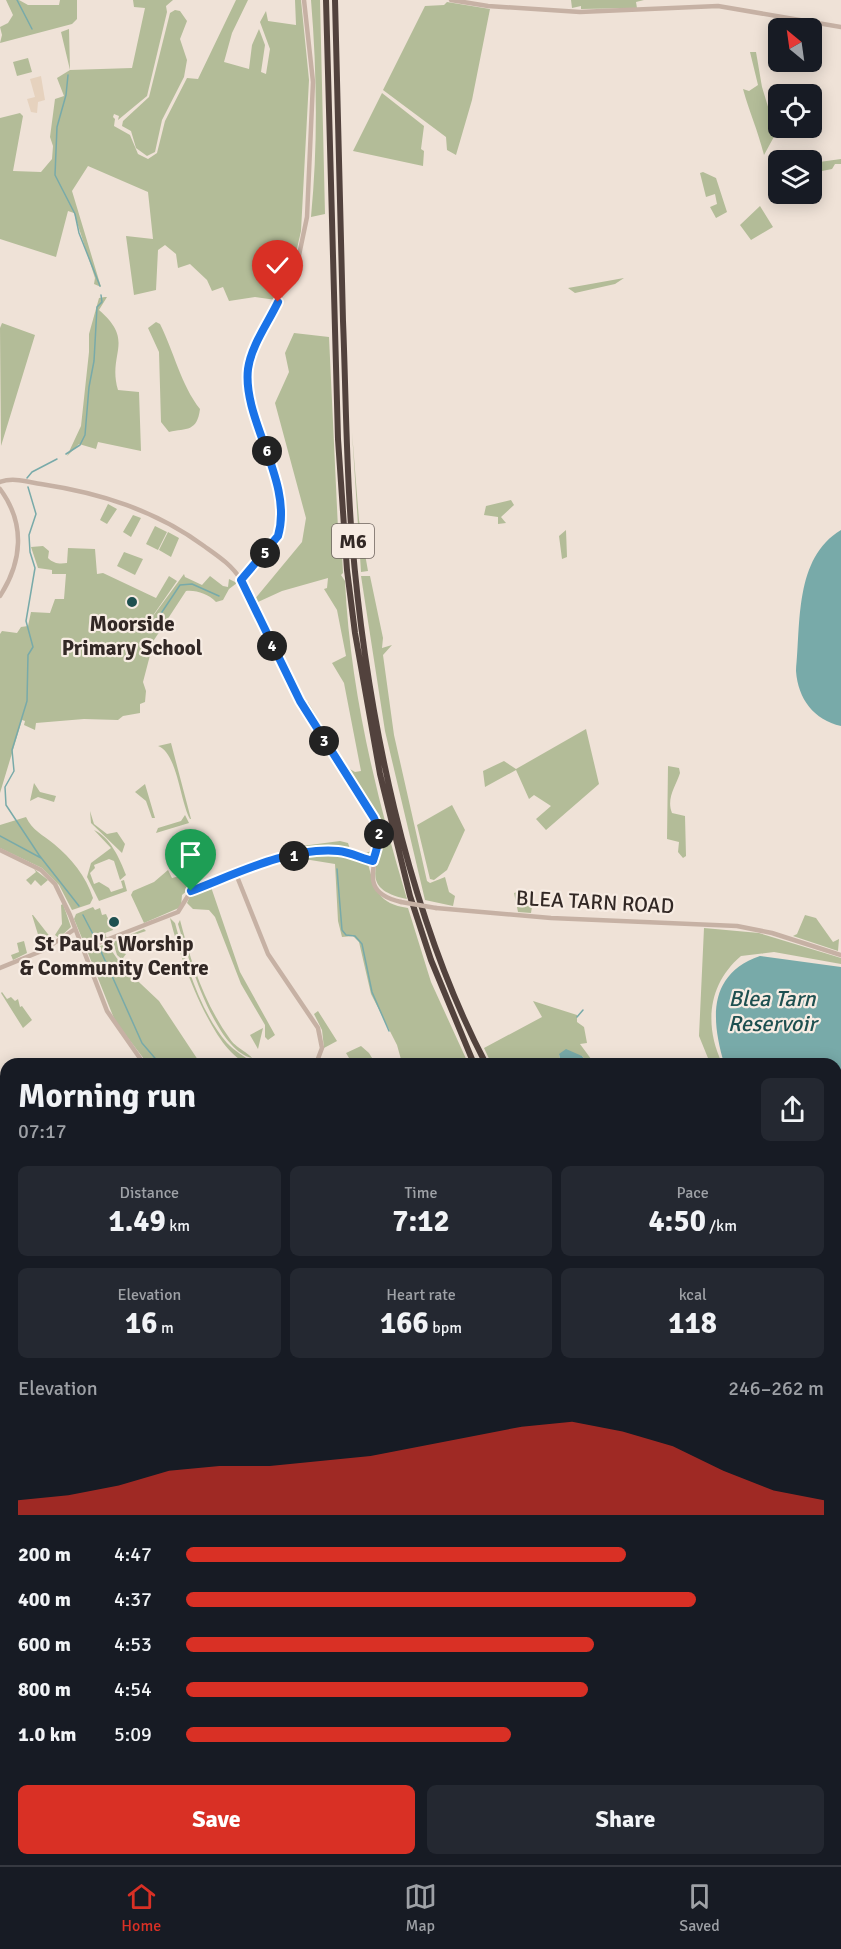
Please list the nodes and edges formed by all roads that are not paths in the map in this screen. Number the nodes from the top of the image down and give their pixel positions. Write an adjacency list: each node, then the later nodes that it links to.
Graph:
1 (304, 0): 8 (street)
2 (326, 0): 19 (highway, M6)
3 (334, 0): 20 (highway, M6)
4 (451, 0): 5 (street)
5 (841, 27)
6 (0, 482): 8 (street)
7 (0, 489): 9 (street)
8 (241, 580): 11 (street)
9 (0, 596)
10 (0, 850): 13 (street)
11 (373, 861): 12 (street); 15 (street, BLEA TARN ROAD, bridge)
12 (236, 873): 14 (street); 18 (street)
13 (75, 929): 14 (street); 16 (street)
14 (84, 949): 17 (street)
15 (841, 955)
16 (0, 968)
17 (140, 1058)
18 (318, 1058)
19 (472, 1058)
20 (483, 1058)

